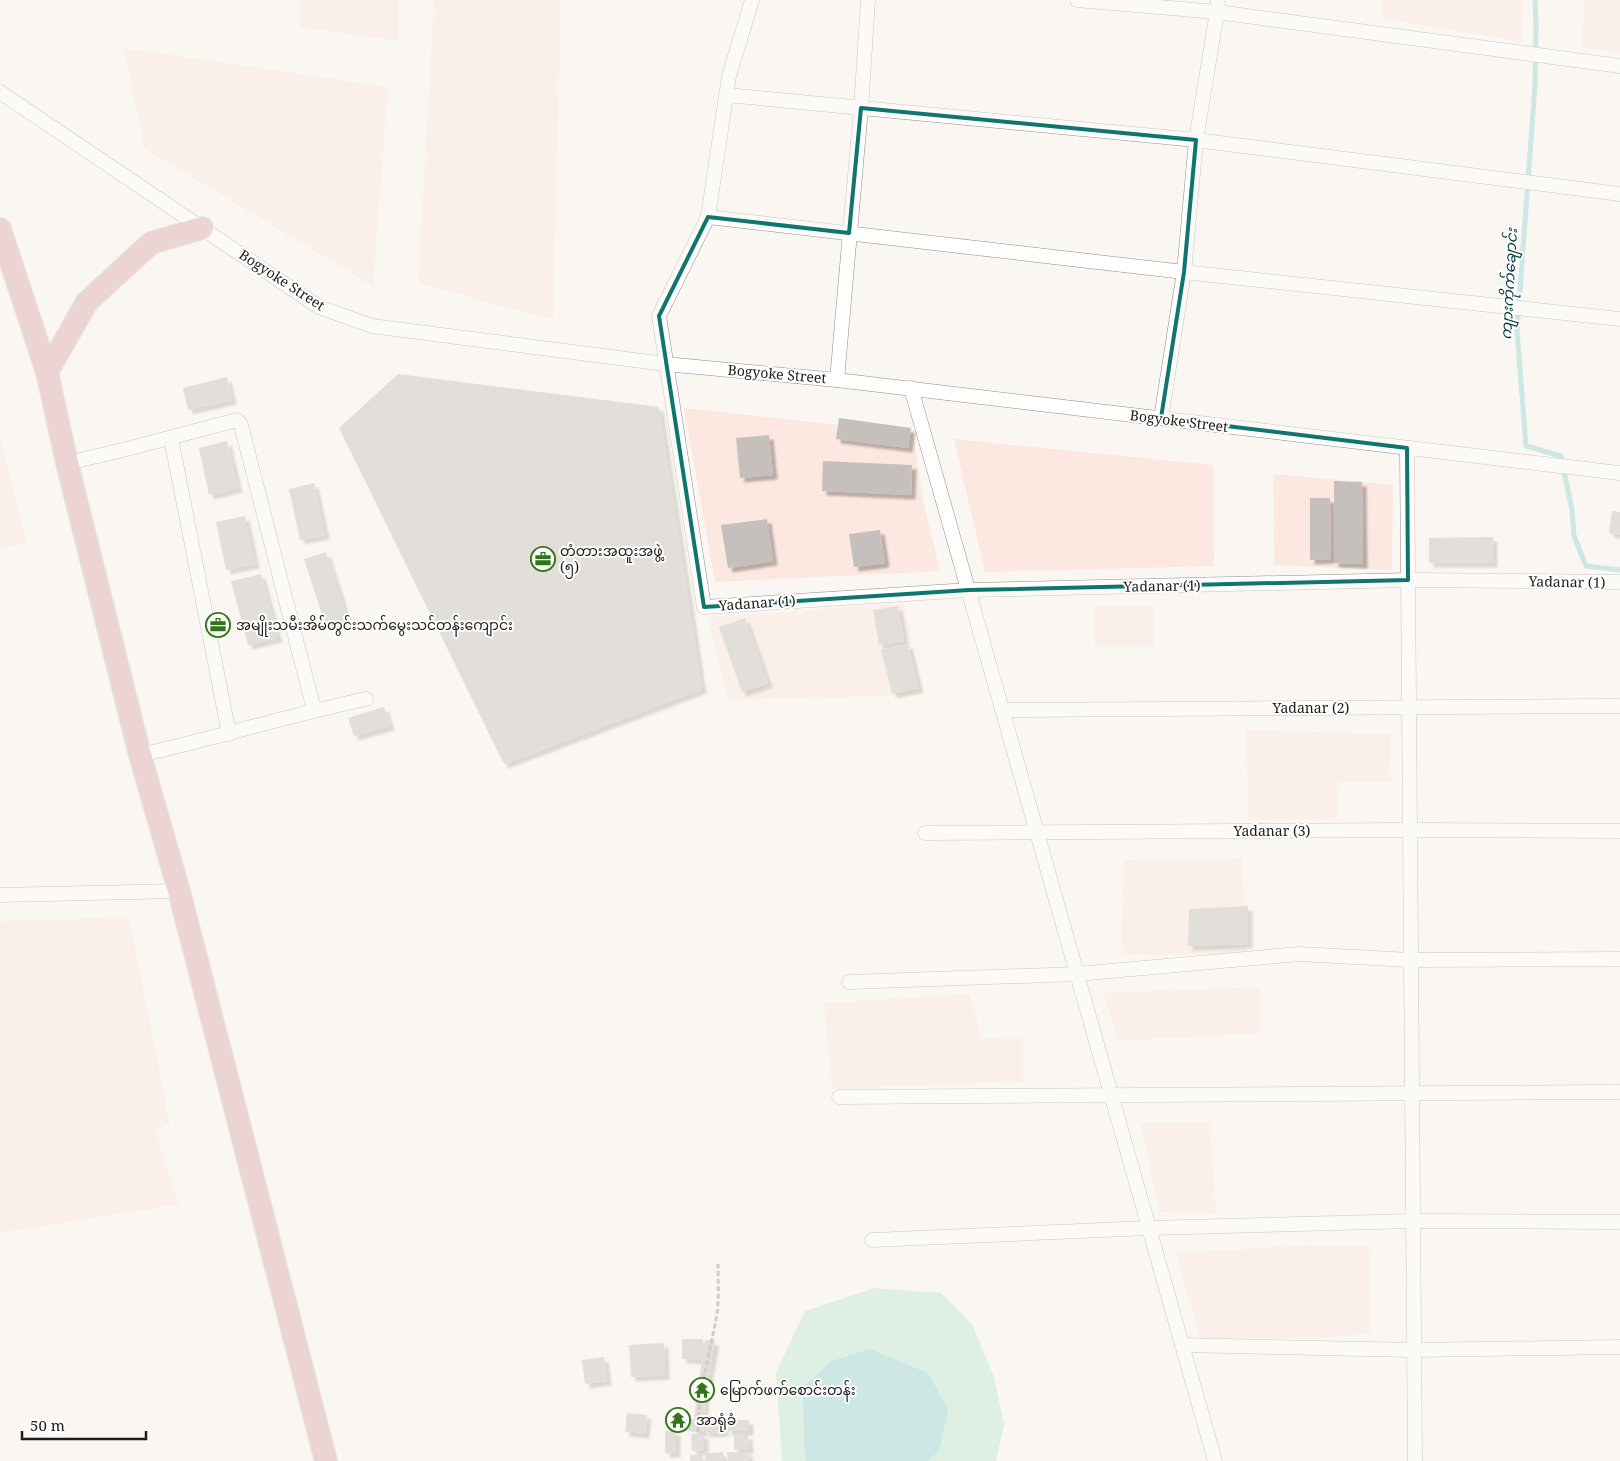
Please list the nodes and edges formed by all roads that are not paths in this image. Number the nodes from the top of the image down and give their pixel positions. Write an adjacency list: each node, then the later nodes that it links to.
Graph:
1 (752, 0): 7 (street)
2 (868, 0): 8 (street)
3 (1077, 0): 4 (street)
4 (1218, 6): 5 (street); 9 (street)
5 (1620, 66)
6 (0, 92): 13 (street, Bogyoke Street)
7 (726, 94): 8 (street); 11 (street)
8 (861, 108): 9 (street); 14 (street)
9 (1196, 140): 10 (street); 15 (street)
10 (1620, 194)
11 (708, 217): 14 (street); 17 (street)
12 (0, 228): 18 (main road)
13 (202, 228): 17 (street, Bogyoke Street); 18 (main road)
14 (849, 233): 15 (street); 19 (street)
15 (1184, 272): 16 (street); 21 (street)
16 (1620, 319)
17 (665, 364): 19 (street, Bogyoke Street); 28 (street, Yadanar (1))
18 (47, 372): 24 (main road)
19 (836, 380): 20 (street, Bogyoke Street)
20 (911, 388): 21 (street, Bogyoke Street); 28 (street)
21 (1161, 418): 23 (street, Bogyoke Street)
22 (171, 438): 24 (street); 32 (street); 34 (street)
23 (1407, 448): 25 (street, Bogyoke Street); 26 (street)
24 (66, 463): 35 (main road)
25 (1620, 473)
26 (1408, 580): 27 (street, Yadanar (1)); 28 (street, Yadanar (1)); 31 (street)
27 (1620, 582)
28 (969, 590): 33 (street)
29 (366, 699): 32 (street)
30 (1620, 706): 31 (street, Yadanar (2))
31 (1409, 707): 33 (street, Yadanar (2)); 36 (street)
32 (314, 710): 34 (street)
33 (1002, 710): 39 (street)
34 (229, 734): 35 (street)
35 (140, 756): 40 (main road)
36 (1410, 830): 37 (street, Yadanar (3)); 39 (street, Yadanar (3)); 43 (street)
37 (1620, 831)
38 (925, 833): 39 (street, Yadanar (3))
39 (1037, 833): 44 (street)
40 (179, 890): 41 (street); 57 (main road)
41 (0, 895)
42 (1620, 959): 43 (street)
43 (1411, 960): 44 (street); 47 (street)
44 (1077, 974): 45 (street); 48 (street)
45 (849, 982)
46 (1620, 1092): 47 (street)
47 (1412, 1093): 48 (street); 50 (street)
48 (1111, 1095): 49 (street); 52 (street)
49 (839, 1096)
50 (1413, 1221): 51 (street); 52 (street); 56 (street)
51 (1620, 1222)
52 (1149, 1228): 53 (street); 54 (street)
53 (872, 1240)
54 (1182, 1345): 56 (street); 58 (street)
55 (1620, 1347): 56 (street)
56 (1414, 1350): 59 (street)
57 (326, 1461)
58 (1215, 1461)
59 (1415, 1461)

